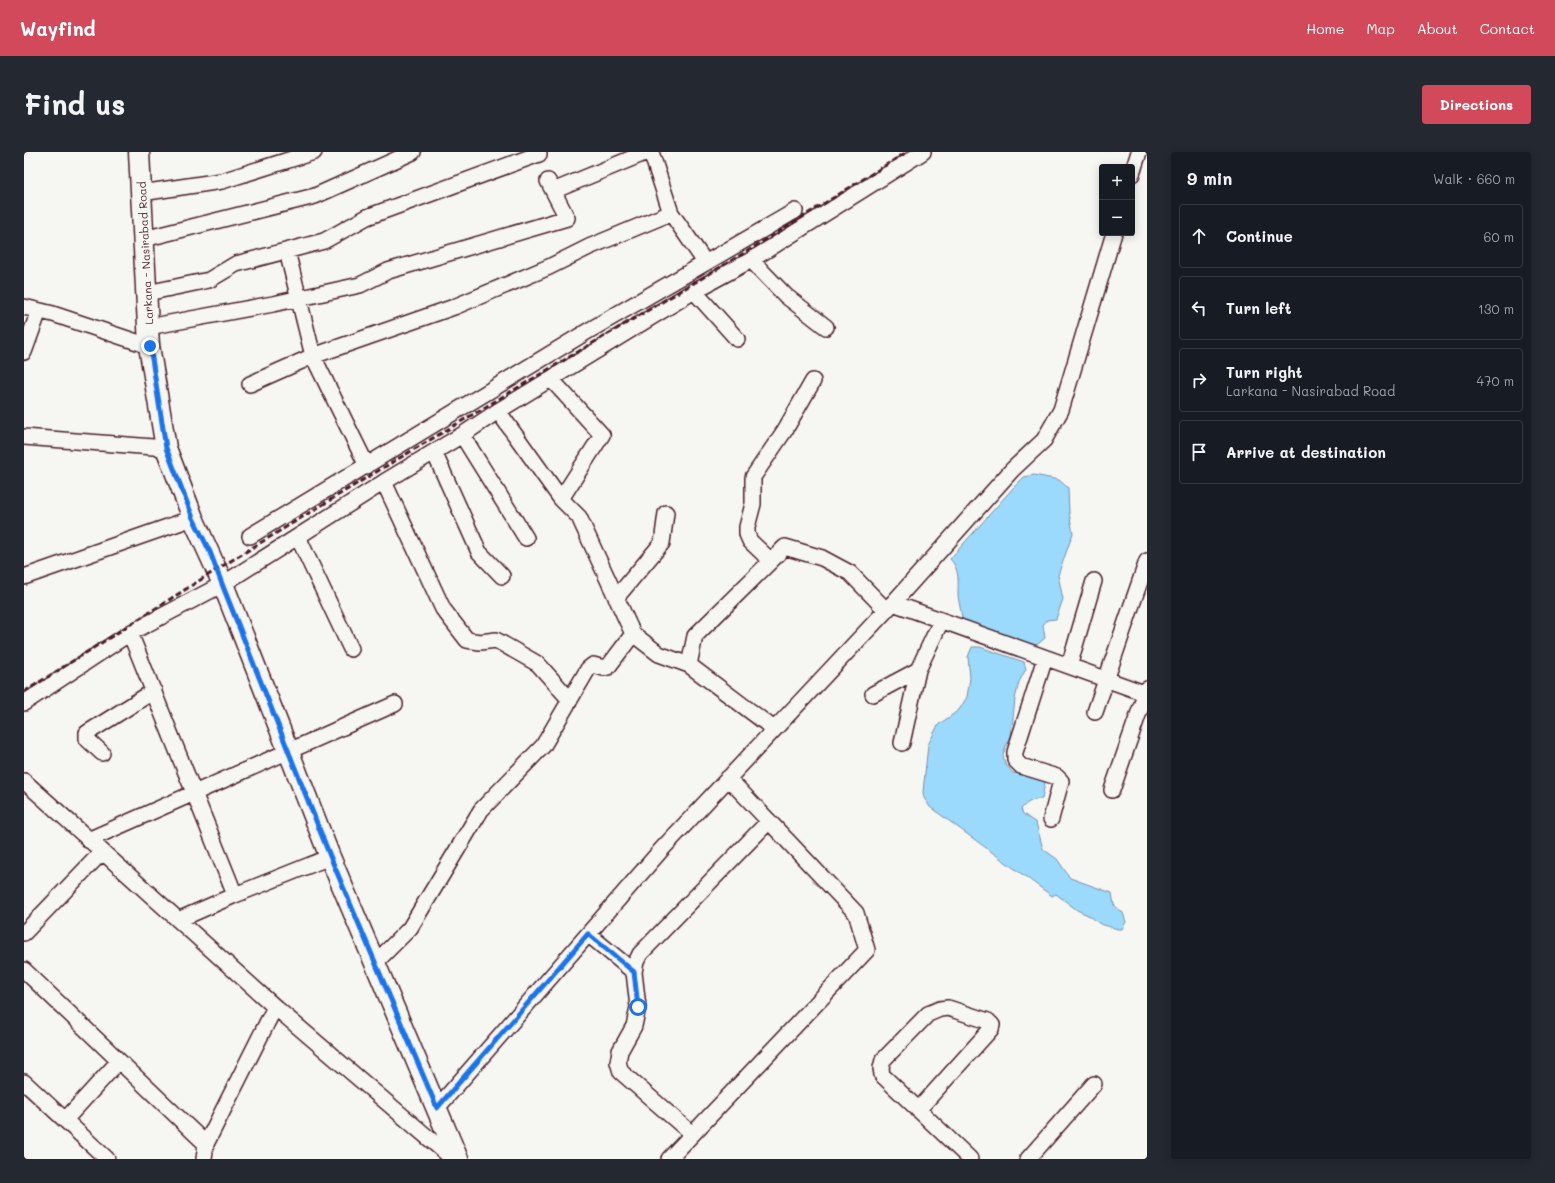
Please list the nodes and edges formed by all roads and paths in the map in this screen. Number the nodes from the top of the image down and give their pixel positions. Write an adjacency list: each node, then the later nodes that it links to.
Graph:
1 (139, 152): 10 (main road, Larkana - Nasirabad Road)
2 (314, 152): 10 (street)
3 (413, 152): 14 (street)
4 (647, 152): 20 (street)
5 (650, 152): 12 (street)
6 (923, 152): 16 (street)
7 (1138, 152): 9 (street)
8 (539, 154): 15 (street)
9 (1135, 164)
10 (141, 193): 14 (main road, Larkana - Nasirabad Road)
11 (795, 211): 17 (street)
12 (671, 213): 17 (street); 27 (street)
13 (1113, 236): 51 (street)
14 (144, 239): 19 (main road, Larkana - Nasirabad Road)
15 (286, 250): 19 (street); 20 (street)
16 (751, 260): 18 (street); 23 (street)
17 (705, 262): 36 (street)
18 (694, 291): 24 (street); 28 (street)
19 (147, 294): 22 (main road, Larkana - Nasirabad Road)
20 (298, 299): 22 (street); 27 (street)
21 (29, 307): 25 (street); 26 (street)
22 (148, 327): 25 (main road, Larkana - Nasirabad Road)
23 (826, 327)
24 (737, 339)
25 (150, 346): 34 (main road, Larkana - Nasirabad Road)
26 (24, 352)
27 (313, 356): 30 (street); 36 (street)
28 (551, 379): 31 (street); 38 (street)
29 (813, 381): 44 (street)
30 (250, 384)
31 (498, 411): 32 (street); 38 (street)
32 (462, 435): 35 (street); 43 (street)
33 (24, 437): 34 (street)
34 (166, 448): 40 (main road, Larkana - Nasirabad Road)
35 (434, 452): 37 (street); 46 (street)
36 (367, 466): 41 (street)
37 (384, 482): 42 (street); 64 (street)
38 (561, 499): 50 (street)
39 (666, 513): 50 (street)
40 (193, 518): 47 (street); 49 (main road, Larkana - Nasirabad Road)
41 (250, 536)
42 (298, 537): 49 (street); 55 (street)
43 (526, 538)
44 (771, 561): 51 (street); 57 (street)
45 (1147, 561): 60 (street)
46 (502, 576)
47 (24, 577)
48 (1094, 581): 58 (street)
49 (222, 584): 53 (street); 70 (main road, Larkana - Nasirabad Road)
50 (616, 598): 54 (street)
51 (890, 606): 52 (street); 68 (street)
52 (941, 621): 56 (street); 59 (street)
53 (130, 632): 61 (street); 65 (street)
54 (633, 634): 57 (street); 64 (street)
55 (350, 649)
56 (1045, 658): 58 (street); 76 (street)
57 (689, 665): 68 (street)
58 (1069, 666): 60 (street)
59 (918, 670): 63 (street); 69 (street)
60 (1106, 679): 62 (street); 67 (street)
61 (154, 691): 71 (street); 75 (street)
62 (1146, 692): 74 (street)
63 (873, 694)
64 (570, 700): 85 (street)
65 (24, 703)
66 (395, 704): 70 (street)
67 (1095, 712)
68 (774, 730): 72 (street)
69 (902, 742)
70 (289, 751): 75 (street); 80 (main road, Larkana - Nasirabad Road)
71 (102, 753)
72 (728, 778): 77 (street); 84 (street)
73 (24, 781): 78 (street)
74 (1112, 790)
75 (194, 793): 78 (street); 81 (street)
76 (1051, 819)
77 (769, 821): 87 (street); 95 (street)
78 (88, 840): 79 (street)
79 (102, 852): 82 (street); 83 (street)
80 (330, 856): 81 (street); 85 (main road, Larkana - Nasirabad Road)
81 (235, 895): 82 (street)
82 (178, 920): 88 (street)
83 (24, 933)
84 (588, 934): 87 (street); 92 (street)
85 (375, 963): 92 (main road, Larkana - Nasirabad Road)
86 (24, 970): 89 (street)
87 (634, 972): 95 (street)
88 (275, 1007): 96 (street); 99 (street)
89 (120, 1061): 94 (street); 96 (street)
90 (24, 1082): 94 (street)
91 (1094, 1084): 103 (street)
92 (437, 1108): 100 (main road, Larkana - Nasirabad Road)
93 (918, 1110): 93 (street); 102 (street)
94 (65, 1120): 97 (street)
95 (692, 1134): 101 (street)
96 (206, 1144): 98 (street)
97 (99, 1157)
98 (204, 1159)
99 (453, 1159)
100 (458, 1159)
101 (669, 1159)
102 (970, 1159)
103 (1028, 1159)

